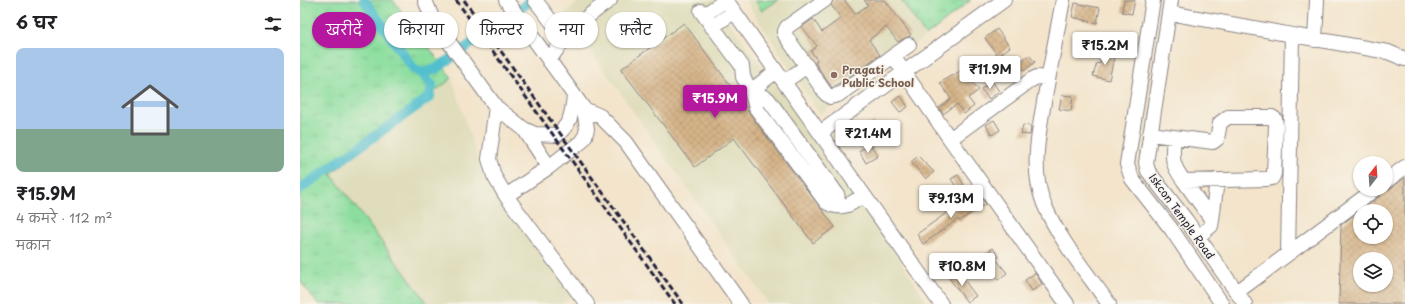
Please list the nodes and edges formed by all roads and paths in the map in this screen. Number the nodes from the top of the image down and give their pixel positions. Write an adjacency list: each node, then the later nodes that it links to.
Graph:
1 (425, 0): 29 (street)
2 (506, 0): 22 (street)
3 (610, 0): 12 (street)
4 (726, 0): 13 (street); 15 (street)
5 (825, 0): 23 (street)
6 (1004, 0): 24 (street)
7 (1063, 0): 26 (street)
8 (1153, 0): 56 (street, Iskcon Temple Road)
9 (1317, 0): 17 (street)
10 (536, 1): 14 (street)
11 (1170, 7): 16 (street); 34 (street, Iskcon Temple Road)
12 (593, 12)
13 (734, 12): 15 (street); 25 (street)
14 (545, 13)
15 (712, 26): 27 (street)
16 (1292, 36): 17 (street); 49 (street)
17 (1316, 40): 21 (street)
18 (909, 45): 20 (street)
19 (557, 48): 22 (street)
20 (893, 56): 23 (street); 24 (street)
21 (1405, 59)
22 (549, 61): 28 (street)
23 (807, 66): 25 (street)
24 (904, 72): 32 (street); 36 (street)
25 (780, 77): 27 (street); 32 (street)
26 (1048, 78): 36 (street); 55 (street)
27 (756, 87): 33 (street); 37 (street)
28 (574, 97): 30 (street); 31 (street)
29 (496, 107): 31 (street); 44 (street)
30 (584, 109): 38 (street); 52 (street)
31 (524, 129): 38 (street)
32 (820, 133): 43 (street)
33 (794, 134): 37 (street); 46 (street)
34 (1150, 134): 35 (street); 48 (street, Iskcon Temple Road)
35 (1174, 137): 41 (street); 42 (street)
36 (950, 139): 54 (street)
37 (782, 143): 46 (street)
38 (549, 167): 44 (street)
39 (1405, 167): 40 (street)
40 (1393, 176)
41 (1218, 180): 42 (street); 47 (street)
42 (1184, 181): 47 (street)
43 (863, 195): 46 (street); 53 (street)
44 (506, 196): 51 (street)
45 (1366, 196): 49 (street)
46 (831, 205)
47 (1212, 220): 48 (street)
48 (1198, 237): 50 (street, Iskcon Temple Road)
49 (1288, 254): 50 (street)
50 (1237, 292): 57 (street, Iskcon Temple Road)
51 (587, 304)
52 (741, 304)
53 (941, 304)
54 (1067, 304)
55 (1109, 304)
56 (1222, 304)
57 (1246, 304)

